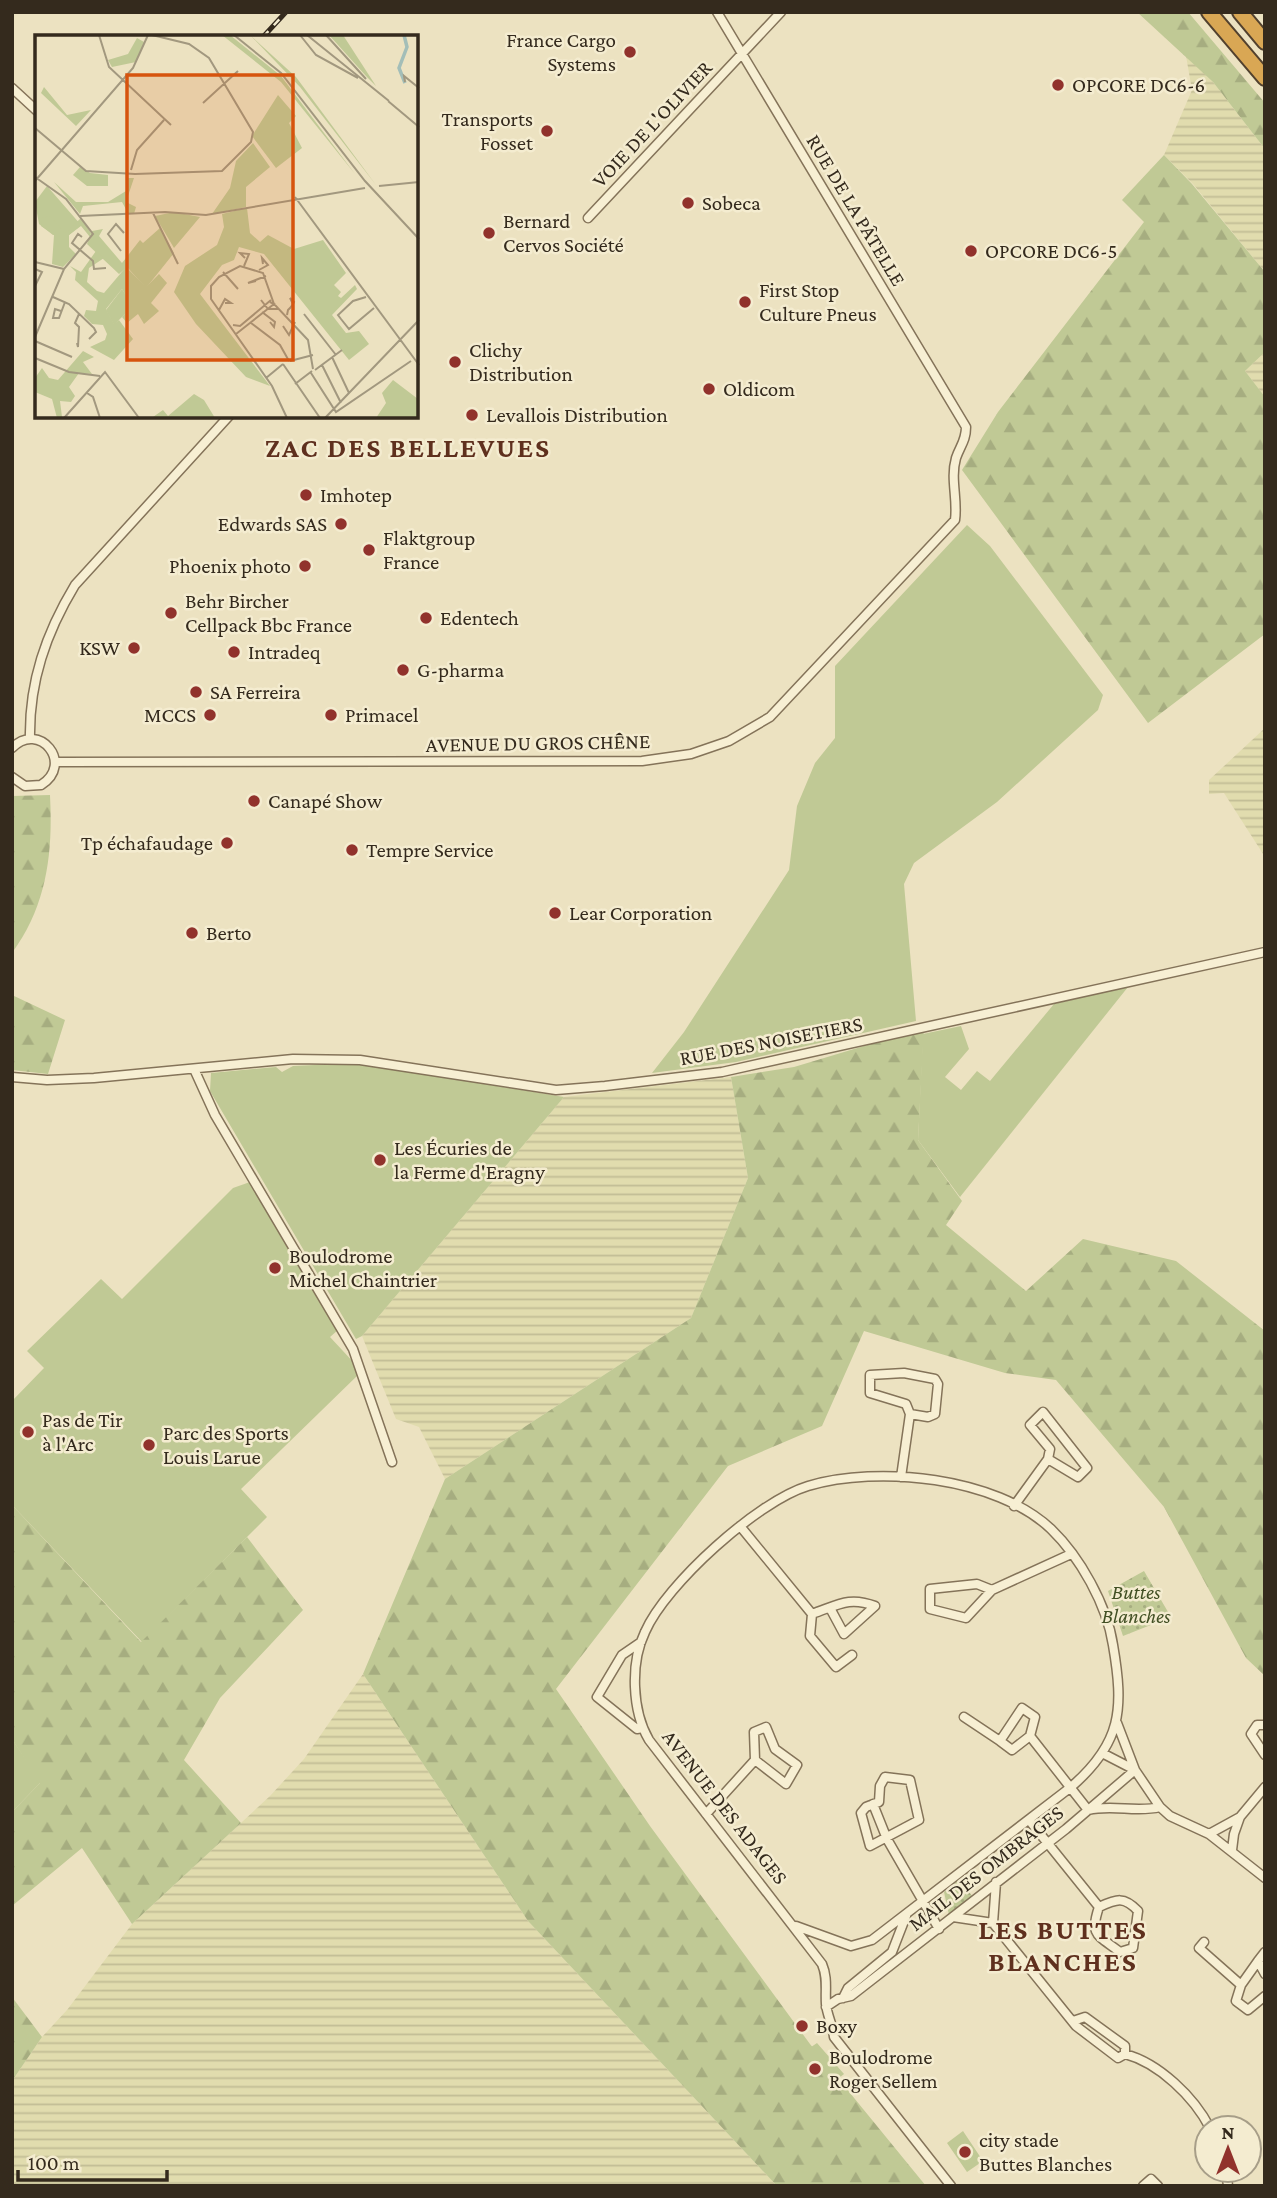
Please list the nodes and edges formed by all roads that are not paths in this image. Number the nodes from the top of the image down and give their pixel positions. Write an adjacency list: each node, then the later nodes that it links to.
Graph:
1 (717, 12): 6 (street, RUE DE LA PÂTELLE)
2 (781, 12): 6 (street, VOIE DE L'OLIVIER)
3 (1209, 12): 7 (highway)
4 (1240, 12): 5 (highway)
5 (1265, 42)
6 (741, 53): 10 (street, VOIE DE L'OLIVIER); 12 (street, RUE DE LA PÂTELLE)
7 (1265, 78)
8 (12, 88): 9 (street)
9 (35, 109)
10 (587, 218)
11 (227, 418): 13 (street)
12 (966, 427): 15 (street, AVENUE DU GROS CHÊNE)
13 (30, 738): 14 (street); 15 (street)
14 (12, 748)
15 (56, 762): 16 (street)
16 (12, 777)
17 (1265, 952): 18 (street, RUE DES NOISETIERS)
18 (194, 1069): 19 (street, RUE DES NOISETIERS); 22 (street)
19 (12, 1077)
20 (910, 1414): 20 (street); 23 (street)
21 (1048, 1459): 21 (street); 24 (street)
22 (392, 1462)
23 (901, 1477): 24 (street, AVENUE DES ADAGES); 25 (street, AVENUE DES ADAGES)
24 (1014, 1506): 26 (street, AVENUE DES ADAGES)
25 (740, 1526): 29 (street); 30 (street, AVENUE DES ADAGES)
26 (1071, 1554): 27 (street); 33 (street, AVENUE DES ADAGES)
27 (992, 1590): 27 (street)
28 (830, 1608): 28 (street); 29 (street)
29 (812, 1614): 31 (street)
30 (641, 1642): 35 (street, AVENUE DES ADAGES); 35 (street)
31 (852, 1655)
32 (964, 1717): 37 (street)
33 (1117, 1723): 38 (street, MAIL DES OMBRAGES); 41 (street)
34 (1265, 1725): 39 (street)
35 (643, 1728): 47 (street, AVENUE DES ADAGES)
36 (1030, 1736): 37 (street); 37 (street); 42 (street)
37 (1000, 1741)
38 (1104, 1754): 41 (street); 42 (street, MAIL DES OMBRAGES)
39 (1265, 1755)
40 (755, 1760): 40 (street); 47 (street)
41 (1135, 1770): 45 (street); 46 (street, MAIL DES OMBRAGES)
42 (1071, 1787): 46 (street); 49 (street, MAIL DES OMBRAGES)
43 (1265, 1787): 48 (street)
44 (873, 1804): 51 (street); 51 (street); 51 (street)
45 (1160, 1807): 46 (street); 50 (street)
46 (1088, 1810): 52 (street, MAIL DES OMBRAGES)
47 (706, 1814): 61 (street, AVENUE DES ADAGES)
48 (1240, 1817): 50 (street); 53 (street)
49 (1029, 1820): 52 (street); 56 (street, MAIL DES OMBRAGES)
50 (1209, 1834): 53 (street)
51 (887, 1839): 56 (street)
52 (1047, 1843): 55 (street, MAIL DES OMBRAGES); 57 (street)
53 (1232, 1850): 54 (street)
54 (1265, 1878)
55 (996, 1882): 59 (street, MAIL DES OMBRAGES); 60 (street)
56 (922, 1902): 58 (street, MAIL DES OMBRAGES); 62 (street)
57 (1099, 1907): 57 (street)
58 (906, 1916): 61 (street, MAIL DES OMBRAGES); 69 (street)
59 (953, 1917): 60 (street); 62 (street, MAIL DES OMBRAGES)
60 (993, 1923): 71 (street)
61 (796, 1926): 70 (street, AVENUE DES ADAGES)
62 (939, 1929): 69 (street, MAIL DES OMBRAGES)
63 (1204, 1941): 67 (street)
64 (1265, 1952): 65 (street)
65 (1258, 1961): 66 (street); 67 (street)
66 (1265, 1974)
67 (1241, 1985): 68 (street)
68 (1265, 1996)
69 (843, 1998): 70 (street, MAIL DES OMBRAGES)
70 (826, 2007): 74 (street, AVENUE DES ADAGES)
71 (1073, 2021): 72 (street); 72 (street)
72 (1125, 2054): 73 (street)
73 (1200, 2114)
74 (951, 2186)
75 (1143, 2186): 76 (street)
76 (1158, 2186)

